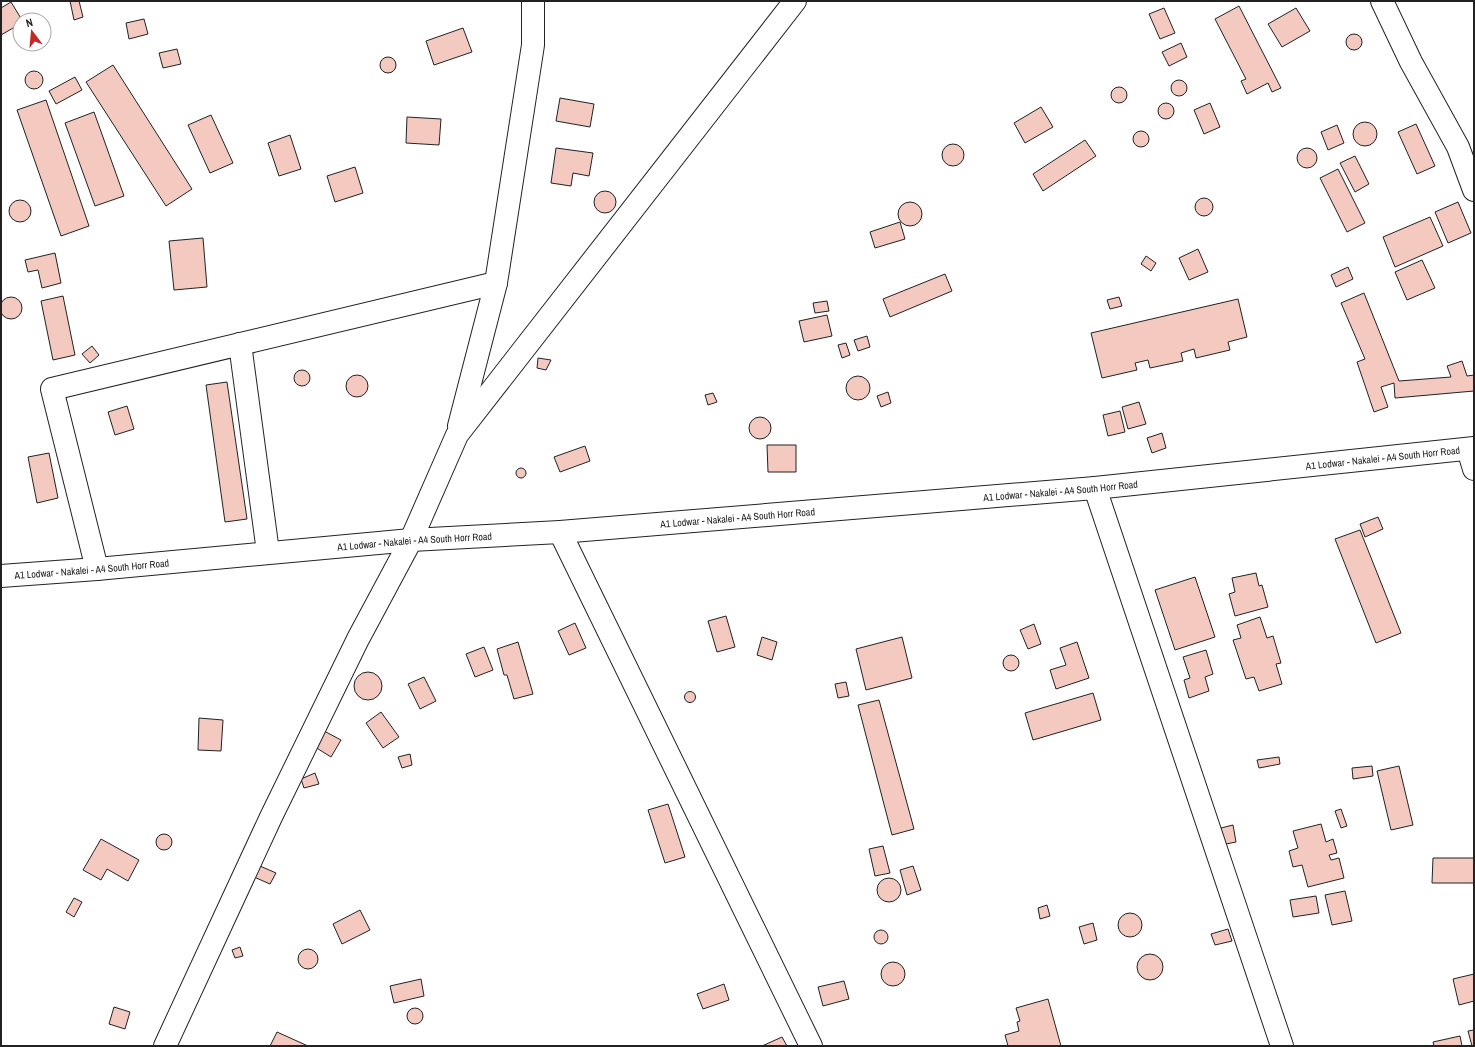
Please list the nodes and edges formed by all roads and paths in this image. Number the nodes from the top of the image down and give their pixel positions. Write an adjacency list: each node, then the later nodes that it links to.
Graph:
1 (533, 1): 5 (street)
2 (795, 1): 7 (street)
3 (1382, 1): 4 (street)
4 (1474, 190)
5 (496, 283): 6 (street); 7 (street)
6 (240, 344): 13 (street); 14 (street)
7 (457, 435): 12 (street)
8 (1471, 448): 9 (street); 10 (street, A1 Lodwar - Nakalei - A4 South Horr Road)
9 (1474, 469)
10 (1094, 488): 11 (street, A1 Lodwar - Nakalei - A4 South Horr Road); 18 (street)
11 (560, 532): 12 (street, A1 Lodwar - Nakalei - A4 South Horr Road); 17 (street)
12 (411, 540): 13 (street, A1 Lodwar - Nakalei - A4 South Horr Road); 16 (street)
13 (268, 552): 14 (street, A1 Lodwar - Nakalei - A4 South Horr Road)
14 (97, 569): 15 (street, A1 Lodwar - Nakalei - A4 South Horr Road)
15 (1, 576)
16 (166, 1046)
17 (811, 1046)
18 (1282, 1046)

